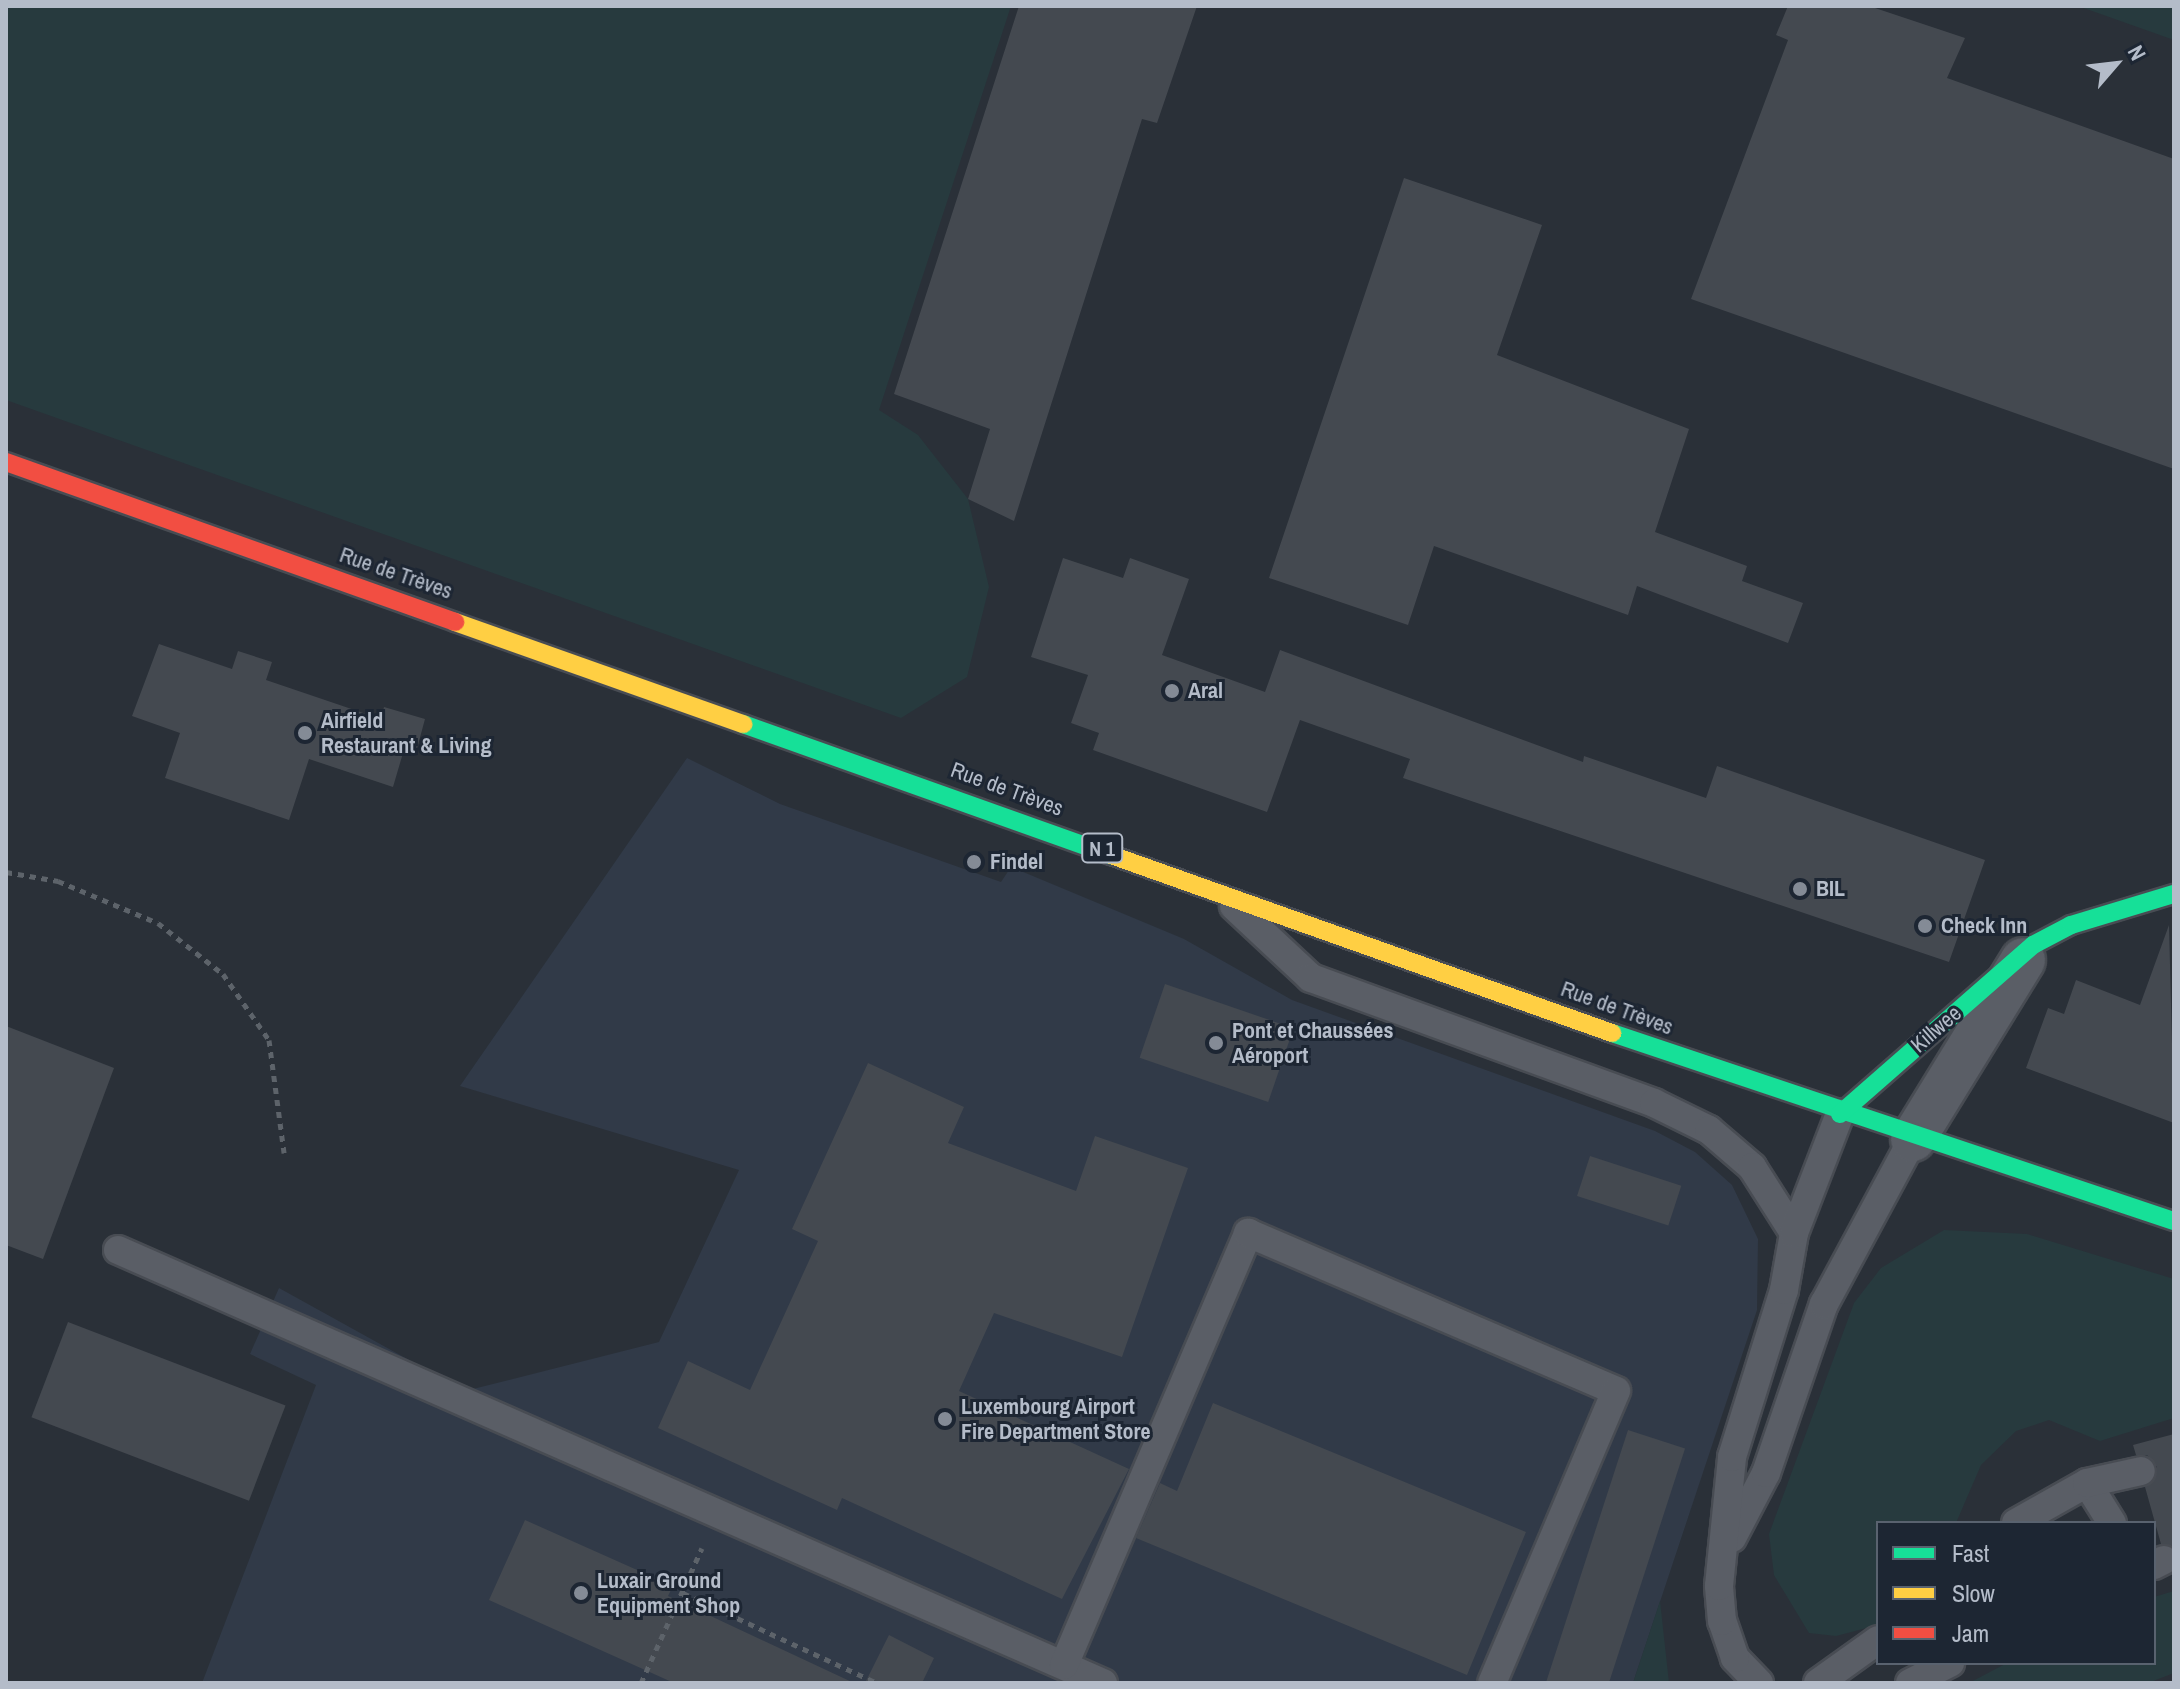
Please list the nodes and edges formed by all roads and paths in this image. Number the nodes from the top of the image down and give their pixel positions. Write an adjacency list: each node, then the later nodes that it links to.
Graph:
1 (6, 448): 3 (main road, N 1)
2 (6, 462): 3 (main road, Rue de Trèves / N 1)
3 (31, 470): 5 (main road, Rue de Trèves / N 1)
4 (6, 872): 10 (path)
5 (1216, 889): 8 (main road, Rue de Trèves / N 1); 12 (lane)
6 (2174, 894): 7 (main road, Killwee)
7 (2033, 945): 8 (main road, Killwee); 9 (street, Killwee)
8 (1840, 1114): 9 (main road, Rue de Trèves / N 1); 12 (lane)
9 (1913, 1139): 11 (main road, Rue de Trèves / N 1); 19 (lane)
10 (284, 1153)
11 (2174, 1221)
12 (1794, 1233): 19 (lane)
13 (118, 1250): 16 (lane)
14 (2141, 1471): 15 (lane)
15 (2087, 1483): 17 (lane); 18 (lane)
16 (716, 1514): 20 (path); 22 (lane)
17 (2020, 1521)
18 (2111, 1521)
19 (1726, 1550): 28 (lane)
20 (683, 1593): 24 (path); 25 (path)
21 (1876, 1641): 29 (lane)
22 (1064, 1665): 26 (lane); 27 (lane)
23 (1946, 1665): 30 (lane)
24 (641, 1683)
25 (877, 1683)
26 (1103, 1683)
27 (1492, 1683)
28 (1759, 1683)
29 (1818, 1683)
30 (1910, 1683)

